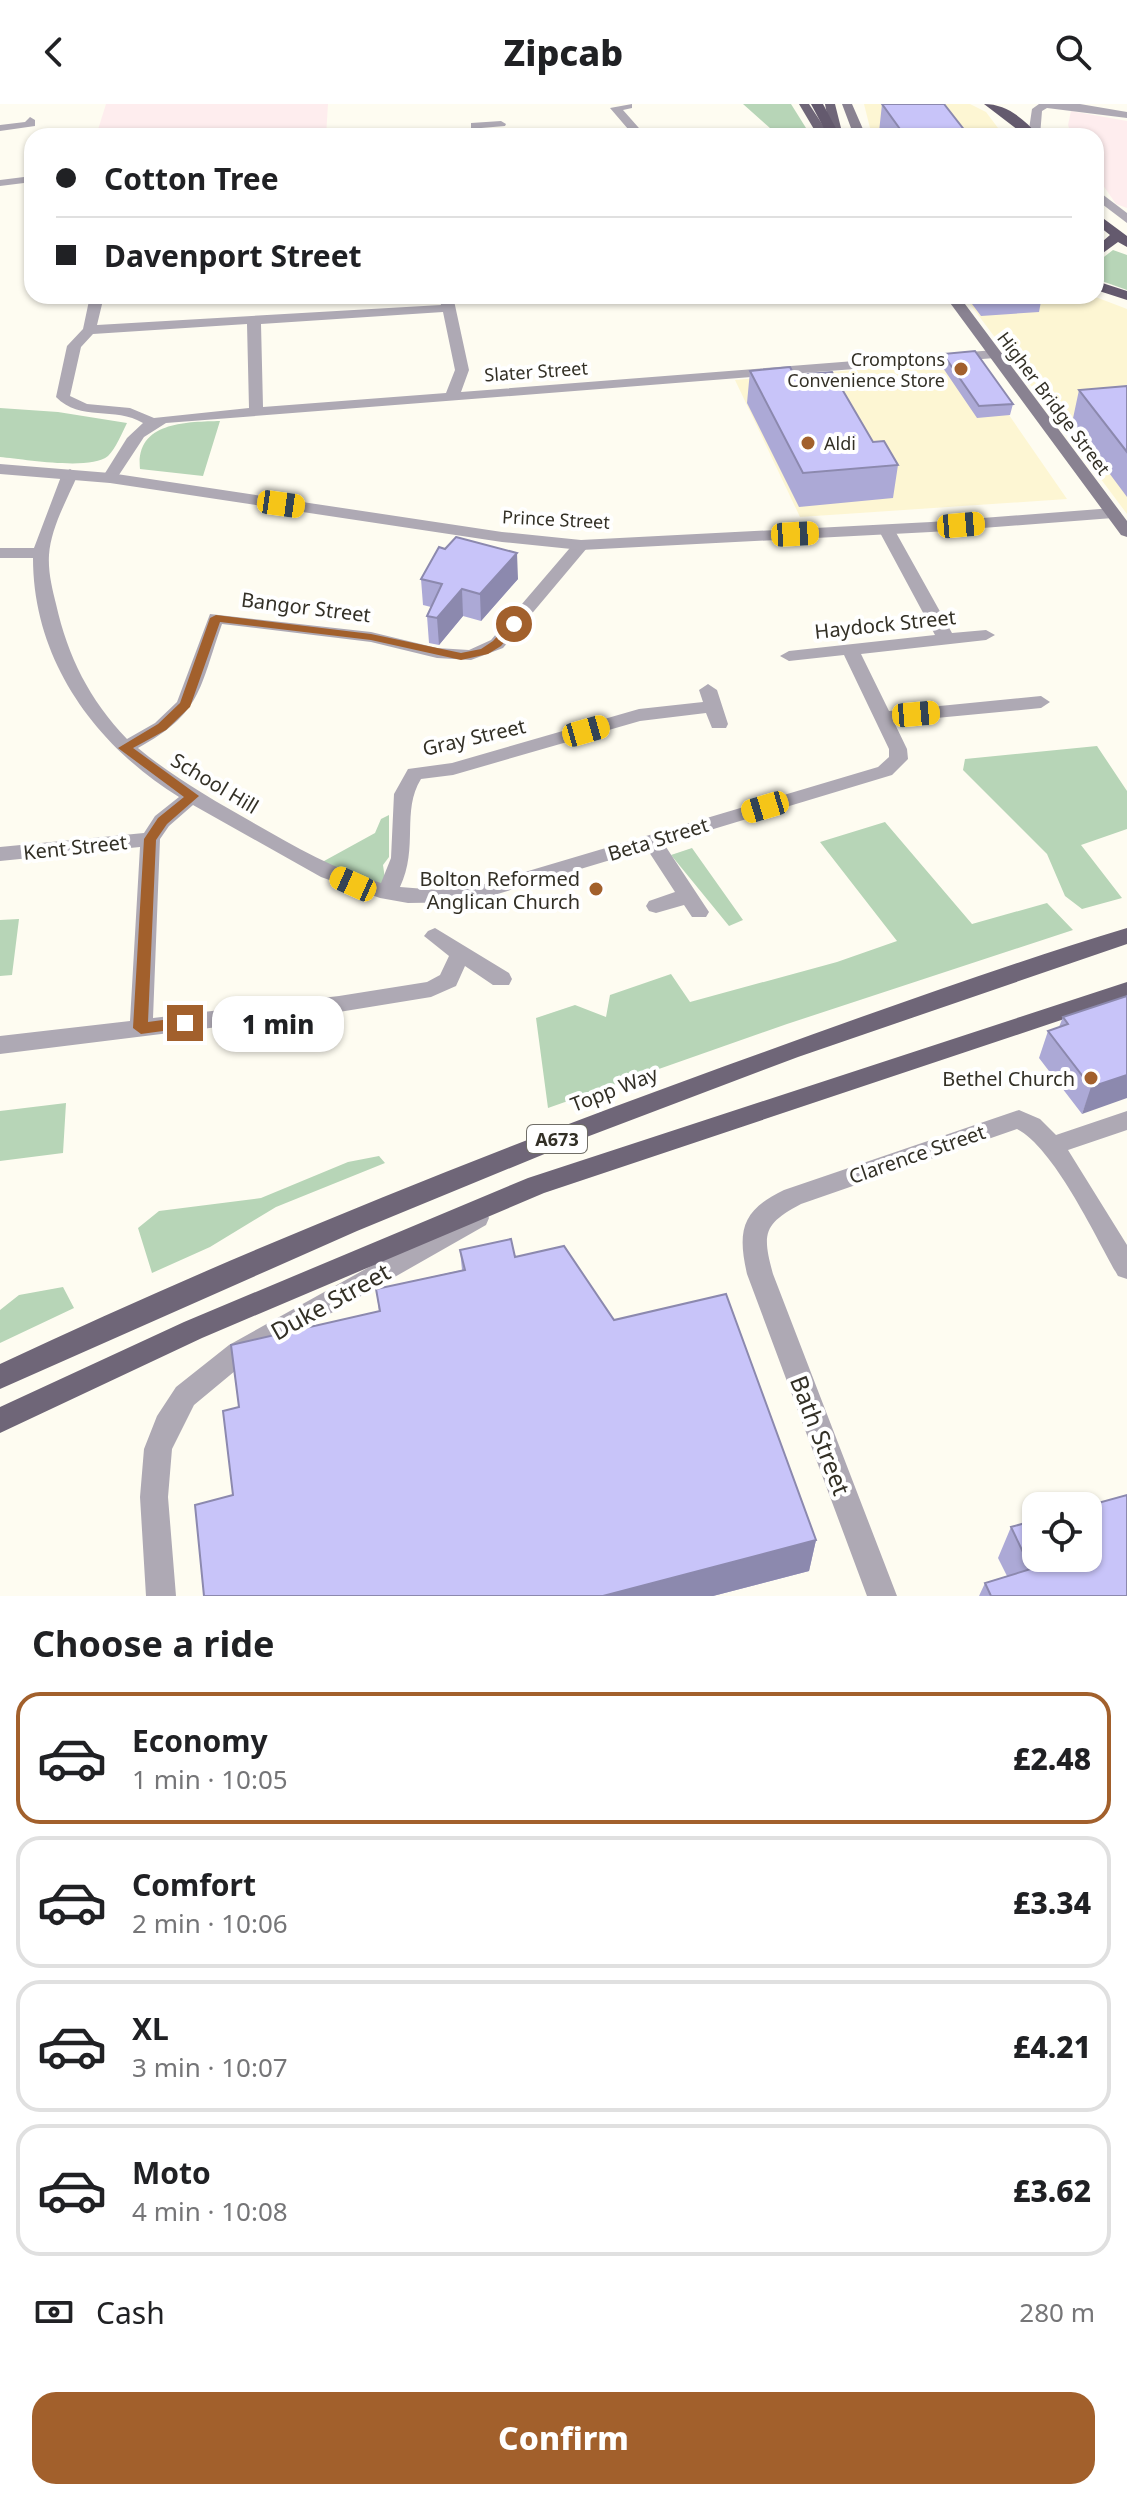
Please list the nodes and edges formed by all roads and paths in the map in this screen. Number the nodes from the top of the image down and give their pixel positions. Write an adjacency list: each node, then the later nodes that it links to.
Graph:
1 (804, 104): 14 (main road)
2 (817, 104): 15 (highway)
3 (830, 104): 16 (main road)
4 (847, 104): 17 (main road)
5 (990, 104): 18 (highway)
6 (1064, 105): 8 (street); 19 (street)
7 (628, 106): 13 (street)
8 (1127, 115)
9 (30, 120): 11 (street)
10 (501, 124): 12 (street)
11 (0, 128)
12 (476, 128)
13 (633, 128)
14 (819, 128)
15 (831, 128)
16 (834, 128)
17 (857, 128)
18 (1025, 128)
19 (1034, 128)
20 (24, 180): 21 (street)
21 (0, 183)
22 (1104, 200): 23 (street)
23 (1127, 219)
24 (1104, 224): 25 (highway)
25 (1122, 239): 26 (highway)
26 (1104, 249)
27 (1104, 288): 28 (highway)
28 (1127, 296)
29 (95, 304): 34 (street)
30 (428, 304): 33 (street)
31 (448, 304): 36 (street)
32 (958, 304): 35 (main road, Higher Bridge Street)
33 (254, 321): 34 (street); 37 (street)
34 (89, 330): 38 (street)
35 (995, 354): 36 (street, Slater Street); 42 (main road, Higher Bridge Street)
36 (452, 395): 37 (street, Slater Street)
37 (256, 411): 38 (street, Slater Street)
38 (151, 422): 41 (street)
39 (0, 469): 40 (street, Prince Street)
40 (70, 474): 41 (street, Prince Street); 47 (street, School Hill)
41 (110, 478): 45 (street, Prince Street)
42 (1113, 513): 43 (street, Prince Street); 44 (main road, Higher Bridge Street)
43 (886, 529): 45 (street, Prince Street); 49 (street)
44 (1127, 532)
45 (581, 545): 55 (street, Bangor Street)
46 (0, 553): 47 (street)
47 (41, 553): 55 (street, School Hill)
48 (986, 635): 49 (street, Haydock Street)
49 (946, 639): 50 (street, Haydock Street)
50 (850, 650): 51 (street, Haydock Street); 54 (street, Beta Street)
51 (789, 656)
52 (1041, 702): 54 (street)
53 (714, 707): 60 (street, Gray Street)
54 (884, 717): 58 (street, Beta Street)
55 (124, 748): 56 (street, School Hill)
56 (192, 796): 57 (street); 60 (street, School Hill)
57 (150, 839): 59 (street, Kent Street); 67 (street)
58 (652, 841): 60 (street, Beta Street); 61 (street)
59 (0, 854)
60 (387, 893)
61 (656, 906)
62 (435, 936): 64 (street)
63 (1127, 936): 74 (main road, Topp Way / A673)
64 (461, 953): 65 (street); 67 (street)
65 (501, 979)
66 (1127, 990): 71 (main road, A673)
67 (141, 1028): 68 (street)
68 (0, 1045)
69 (1127, 1120): 70 (street)
70 (1053, 1146): 72 (street); 73 (street, Clarence Street)
71 (537, 1185): 75 (main road, A673); 76 (street, Duke Street)
72 (1127, 1268)
73 (760, 1274): 77 (street, Bath Street)
74 (0, 1377)
75 (0, 1420)
76 (161, 1596)
77 (882, 1596)

